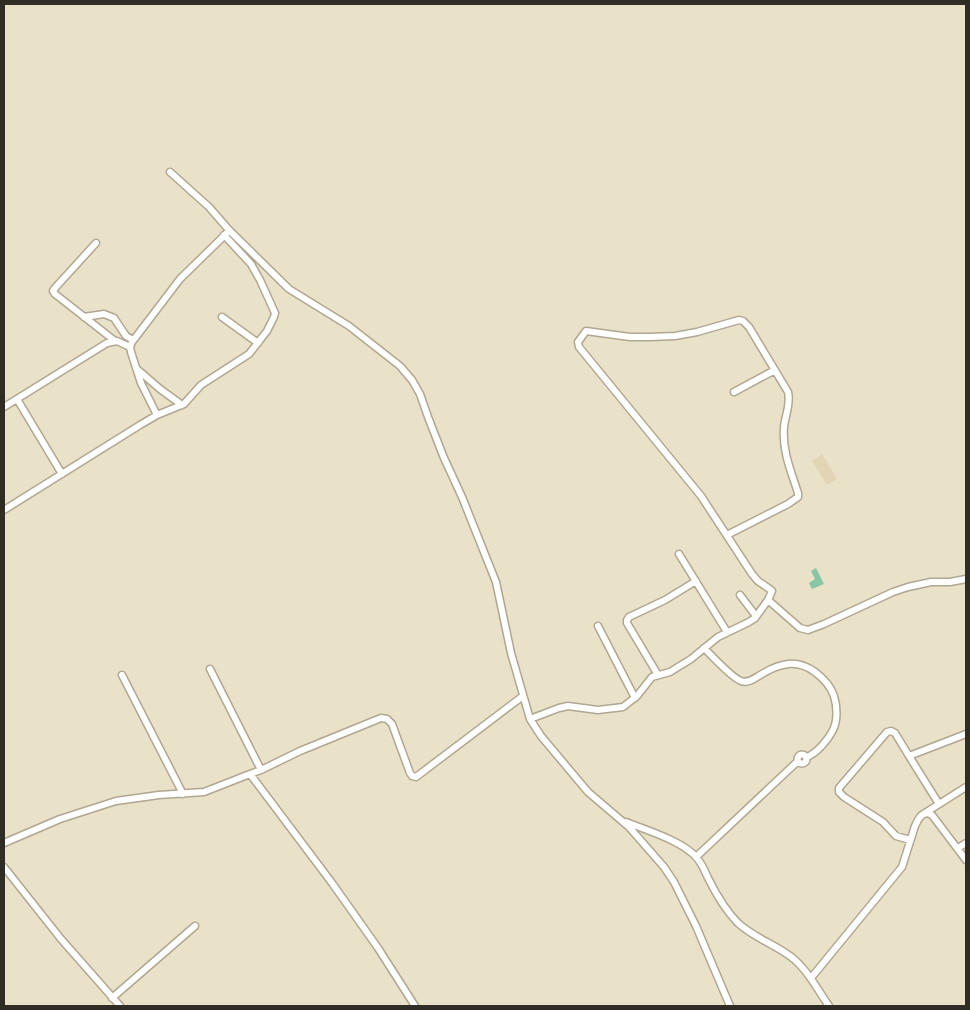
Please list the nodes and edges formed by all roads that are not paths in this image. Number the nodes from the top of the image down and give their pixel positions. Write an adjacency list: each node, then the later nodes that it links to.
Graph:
1 (170, 172): 2 (street)
2 (229, 230): 3 (street); 33 (street)
3 (224, 235): 7 (street); 9 (street)
4 (96, 243): 5 (street)
5 (84, 317): 7 (street); 8 (street)
6 (222, 317): 9 (street)
7 (133, 340): 10 (street)
8 (115, 341): 10 (street); 14 (street)
9 (258, 343): 15 (street)
10 (130, 348): 11 (street)
11 (135, 367): 15 (street); 17 (street)
12 (775, 370): 13 (street); 20 (street); 20 (street)
13 (734, 392)
14 (17, 399): 16 (street); 18 (street)
15 (182, 405): 17 (street)
16 (4, 407)
17 (157, 415): 18 (street)
18 (62, 474): 19 (street)
19 (4, 510)
20 (727, 535): 25 (street)
21 (679, 554): 23 (street)
22 (966, 579): 25 (street)
23 (696, 581): 28 (street); 32 (street)
24 (740, 595): 26 (street)
25 (768, 600): 26 (street)
26 (756, 616): 28 (street)
27 (598, 626): 34 (street)
28 (728, 632): 29 (street)
29 (704, 648): 32 (street); 49 (street)
30 (210, 669): 38 (street)
31 (122, 675): 41 (street)
32 (658, 675): 34 (street)
33 (523, 696): 35 (street); 38 (street)
34 (635, 698): 35 (street)
35 (530, 719): 44 (street)
36 (966, 734): 37 (street)
37 (909, 756): 42 (street); 45 (street)
38 (261, 770): 39 (street)
39 (250, 774): 41 (street); 56 (street)
40 (966, 787): 42 (street)
41 (183, 794): 46 (street)
42 (939, 804): 43 (street)
43 (925, 813): 45 (street); 48 (street)
44 (621, 820): 49 (street); 57 (street)
45 (910, 840): 53 (street)
46 (4, 843)
47 (966, 843): 48 (street)
48 (958, 848): 50 (street)
49 (696, 857): 53 (street)
50 (966, 860)
51 (4, 867): 54 (street)
52 (195, 926): 54 (street)
53 (811, 978): 58 (street)
54 (112, 998): 55 (street)
55 (120, 1006)
56 (415, 1006)
57 (730, 1006)
58 (829, 1006)

